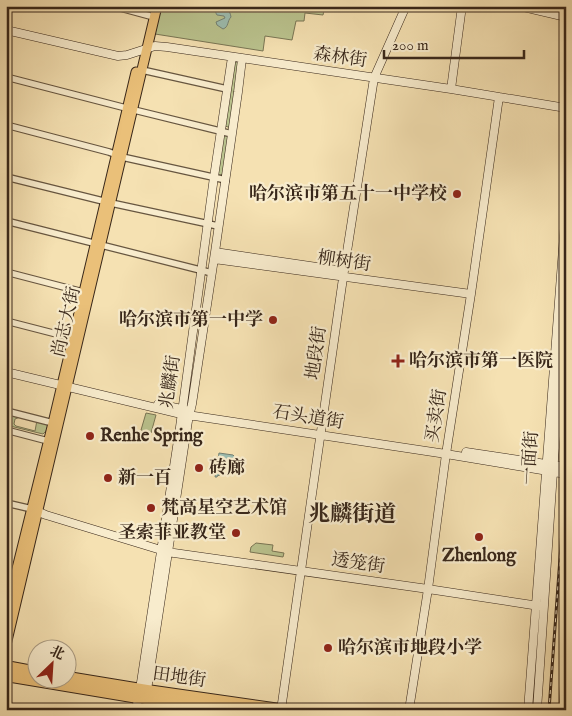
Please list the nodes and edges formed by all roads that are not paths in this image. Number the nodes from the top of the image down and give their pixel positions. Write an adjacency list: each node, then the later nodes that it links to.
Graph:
1 (113, 6): 6 (street)
2 (157, 6): 9 (main road, 尚志大街)
3 (406, 6): 14 (main road, 地段街)
4 (462, 6): 16 (main road)
5 (519, 6): 7 (main road)
6 (151, 11): 9 (main road, 尚志大街)
7 (566, 17)
8 (6, 30): 9 (main road, 森林街)
9 (144, 50): 10 (main road, 森林街); 12 (main road, 尚志大街); 19 (main road, 尚志大街)
10 (232, 57): 11 (main road, 森林街); 15 (main road, 兆麟街)
11 (242, 58): 14 (main road, 森林街); 22 (main road, 兆麟街)
12 (142, 70): 15 (street); 19 (main road, 尚志大街)
13 (6, 77): 19 (street)
14 (374, 78): 16 (main road, 森林街); 37 (main road, 地段街)
15 (227, 89): 21 (main road, 兆麟街)
16 (451, 89): 17 (main road, 森林街)
17 (499, 97): 18 (main road, 森林街); 39 (main road, 买卖街)
18 (566, 108)
19 (130, 109): 21 (street); 23 (main road, 尚志大街)
20 (6, 125): 23 (street)
21 (220, 131): 22 (street); 25 (main road, 兆麟街)
22 (232, 134): 26 (main road, 兆麟街)
23 (119, 156): 25 (street); 27 (main road, 尚志大街)
24 (6, 177): 27 (street)
25 (214, 177): 26 (street); 30 (main road, 兆麟街)
26 (226, 180): 31 (main road, 兆麟街)
27 (108, 202): 30 (street); 32 (main road, 尚志大街)
28 (566, 209): 54 (main road, 一面街)
29 (6, 221): 32 (street)
30 (207, 224): 31 (street); 34 (main road, 兆麟街)
31 (218, 226): 33 (main road, 兆麟街)
32 (98, 244): 34 (street); 38 (main road, 尚志大街); 45 (main road, 尚志大街)
33 (215, 256): 36 (main road, 兆麟街); 37 (main road, 柳树街)
34 (201, 270): 36 (street); 47 (main road, 兆麟街)
35 (6, 272): 38 (street)
36 (212, 273): 47 (main road, 兆麟街)
37 (343, 274): 39 (main road, 柳树街); 50 (main road, 地段街)
38 (83, 292): 42 (main road, 尚志大街)
39 (471, 294): 52 (main road, 买卖街)
40 (566, 316): 54 (main road, 一面街)
41 (6, 321): 42 (street)
42 (72, 338): 45 (main road, 尚志大街)
43 (6, 366): 45 (main road)
44 (6, 372): 45 (main road)
45 (65, 383): 47 (main road, 石头道街); 48 (main road, 尚志大街); 57 (main road, 尚志大街)
46 (6, 411): 48 (street)
47 (185, 412): 50 (main road, 石头道街); 58 (main road, 兆麟街)
48 (53, 423): 51 (main road, 尚志大街)
49 (6, 430): 51 (street)
50 (320, 433): 52 (main road, 石头道街); 59 (main road, 地段街)
51 (48, 441): 57 (main road, 尚志大街)
52 (447, 451): 54 (main road, 石头道街); 61 (main road, 买卖街)
53 (566, 467): 54 (main road)
54 (550, 468): 55 (main road); 62 (main road, 一面街)
55 (566, 474)
56 (6, 503): 57 (street)
57 (35, 510): 58 (main road, 透笼街); 60 (main road, 尚志大街); 64 (main road, 尚志大街)
58 (164, 551): 59 (main road, 透笼街); 69 (main road, 兆麟街)
59 (301, 571): 61 (main road, 透笼街); 70 (main road, 地段街)
60 (10, 584): 63 (main road, 尚志大街)
61 (428, 589): 62 (main road, 透笼街); 73 (main road, 买卖街)
62 (540, 606): 74 (main road, 一面街); 75 (main road, 一面街)
63 (6, 613)
64 (6, 646)
65 (6, 666): 66 (highway)
66 (28, 670)
67 (6, 676): 69 (highway, 田地街)
68 (78, 680): 69 (highway, 田地街)
69 (144, 697): 70 (highway, 田地街); 71 (main road, 兆麟街); 72 (highway, 田地街)
70 (283, 709)
71 (136, 710)
72 (225, 710)
73 (409, 710)
74 (528, 710)
75 (537, 710)

